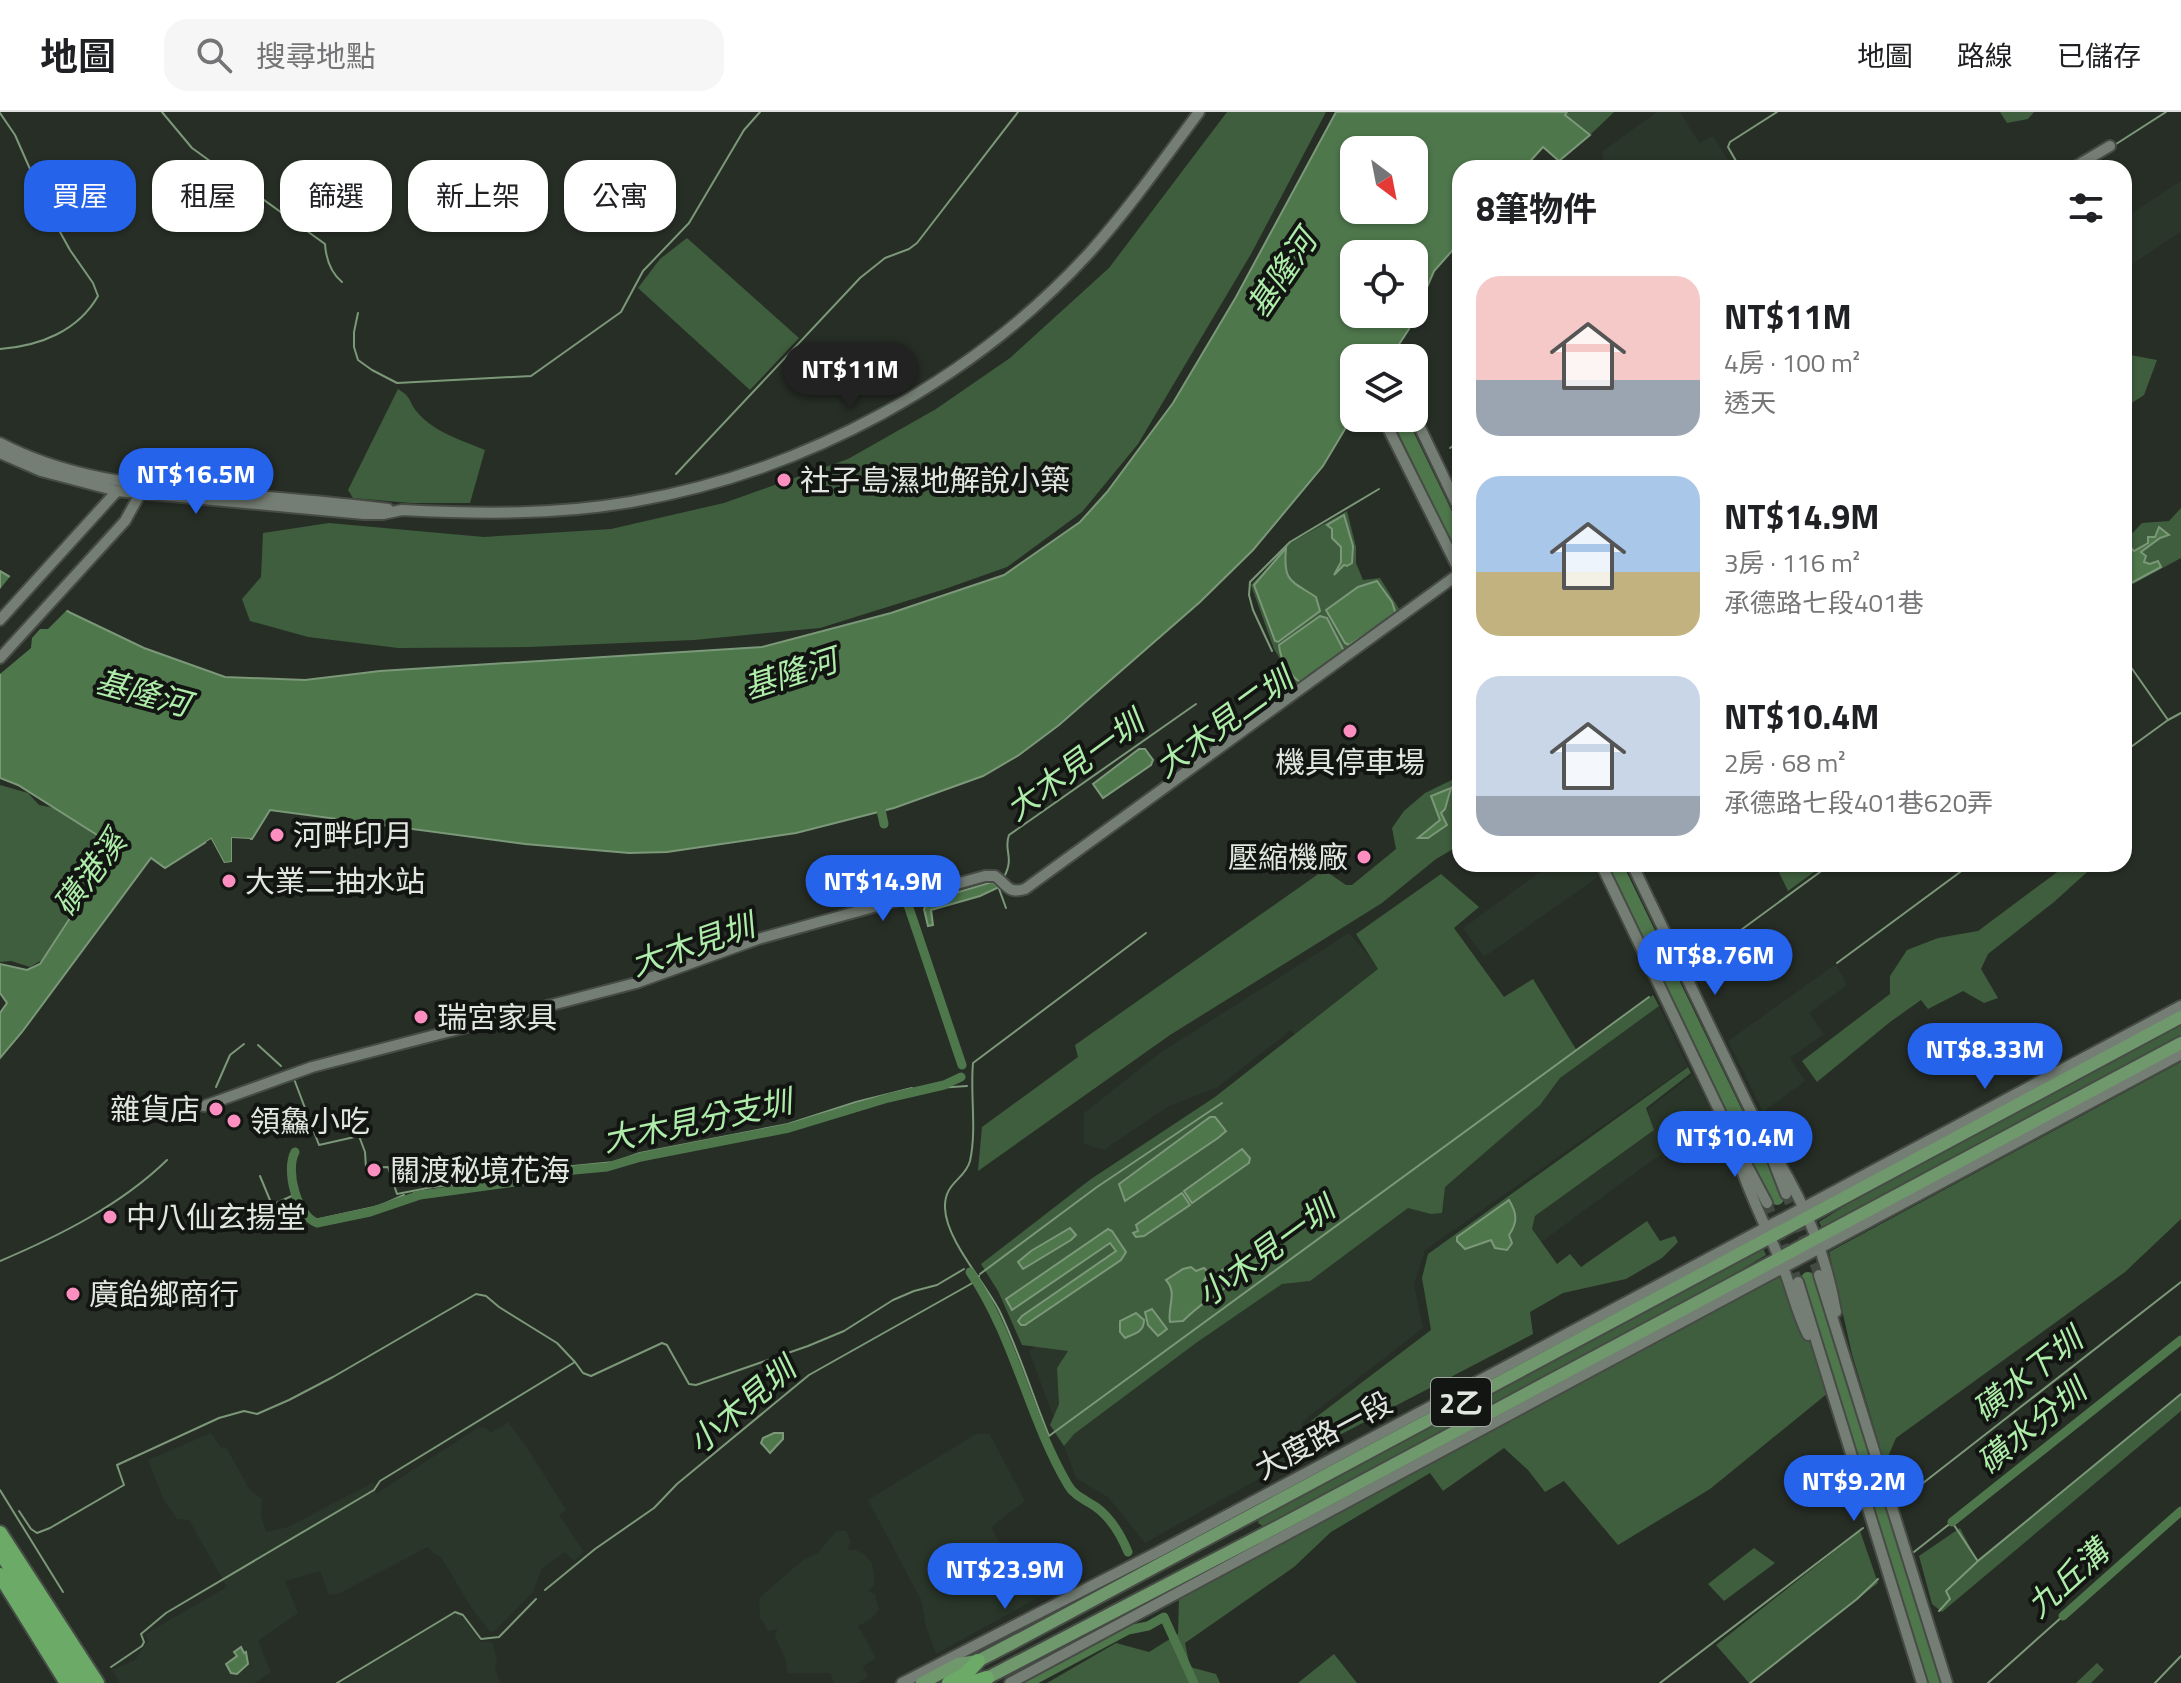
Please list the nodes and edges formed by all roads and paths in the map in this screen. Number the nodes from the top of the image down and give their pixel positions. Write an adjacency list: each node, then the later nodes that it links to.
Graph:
1 (1199, 112): 11 (street)
2 (2110, 146): 3 (street)
3 (2086, 160)
4 (1390, 432): 12 (street)
5 (1422, 432): 10 (street)
6 (0, 443): 11 (street)
7 (0, 453): 8 (street)
8 (117, 491): 9 (street); 14 (street); 15 (street)
9 (140, 494): 11 (street); 16 (street); 17 (street)
10 (1452, 494)
11 (402, 510)
12 (1452, 556)
13 (1452, 578): 24 (street)
14 (0, 610)
15 (0, 620)
16 (0, 649)
17 (0, 658)
18 (1605, 872): 25 (street)
19 (1636, 872): 26 (street)
20 (2181, 1006): 29 (street)
21 (2181, 1017): 29 (main road, 2乙)
22 (2181, 1043): 31 (main road, 2乙)
23 (2181, 1054): 31 (street)
24 (204, 1106)
25 (1733, 1139): 28 (street); 30 (street)
26 (1767, 1145): 27 (street); 29 (street)
27 (1786, 1194)
28 (1767, 1203)
29 (1805, 1208): 30 (main road, 2乙); 31 (street)
30 (1765, 1229): 32 (street); 40 (main road, 大度路一段 / 2乙)
31 (1818, 1242): 32 (main road, 2乙); 35 (street)
32 (1781, 1262): 36 (street); 41 (main road, 大度路一段 / 2乙)
33 (1819, 1275): 35 (street)
34 (1798, 1282): 36 (street)
35 (1841, 1345): 53 (street)
36 (1818, 1353): 52 (street)
37 (0, 1533): 46 (highway)
38 (0, 1551): 45 (highway)
39 (0, 1575): 44 (highway)
40 (1127, 1575): 42 (main road, 大度路一段 / 2乙); 47 (street, 大度路一段)
41 (1142, 1604): 43 (main road, 大度路一段 / 2乙); 51 (street, 大度路一段)
42 (978, 1661): 48 (main road, 大度路一段 / 2乙); 49 (highway)
43 (985, 1681): 50 (highway)
44 (67, 1683)
45 (82, 1683)
46 (97, 1683)
47 (902, 1683)
48 (922, 1683)
49 (949, 1683)
50 (971, 1683)
51 (1010, 1683)
52 (1922, 1683)
53 (1947, 1683)

